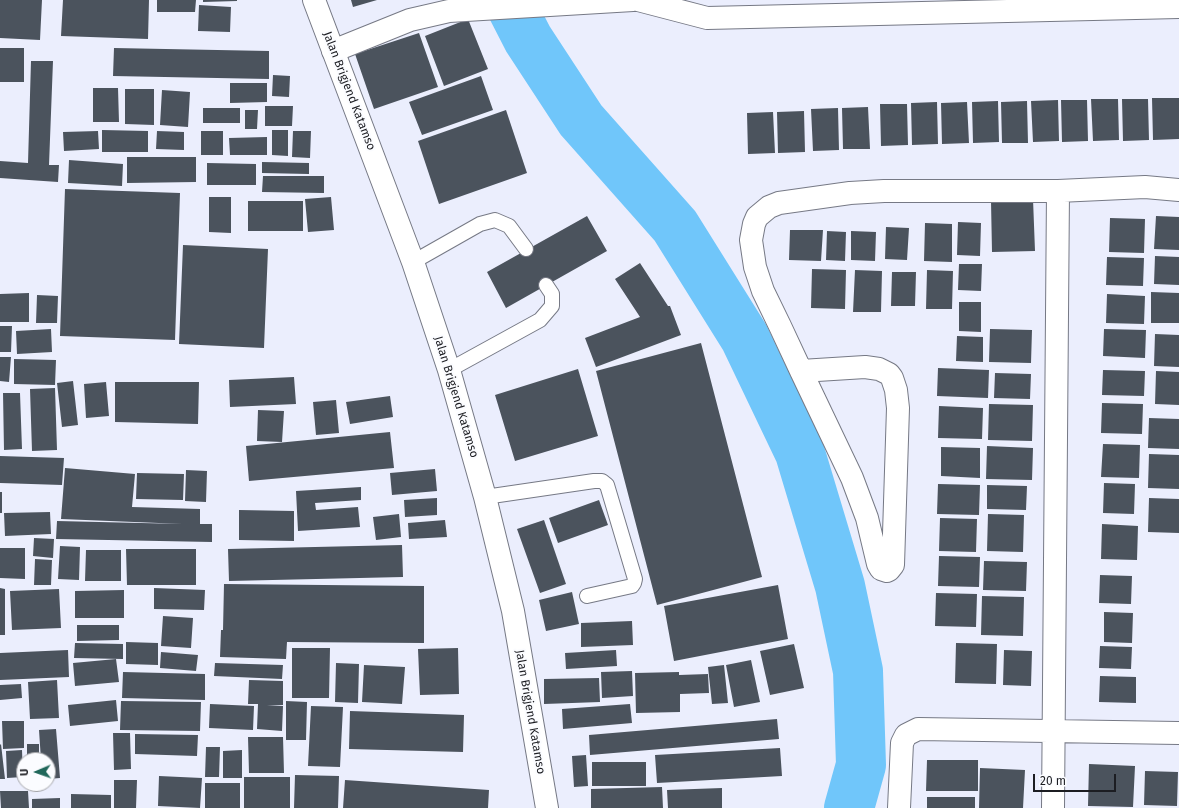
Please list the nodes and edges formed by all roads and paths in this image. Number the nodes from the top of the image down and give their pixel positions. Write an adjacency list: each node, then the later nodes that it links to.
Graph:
1 (314, 0): 5 (street, Jalan Brigjend Katamso)
2 (633, 0): 5 (street)
3 (638, 0): 4 (street)
4 (1179, 7)
5 (333, 51): 9 (street, Jalan Brigjend Katamso)
6 (1179, 190): 7 (street)
7 (1058, 191): 12 (street); 15 (street)
8 (526, 249): 9 (lane)
9 (413, 262): 11 (street, Jalan Brigjend Katamso)
10 (546, 285): 11 (lane)
11 (449, 370): 13 (street, Jalan Brigjend Katamso)
12 (801, 371): 12 (street)
13 (485, 497): 14 (lane); 17 (street, Jalan Brigjend Katamso)
14 (588, 596)
15 (1054, 731): 16 (street); 18 (street); 19 (street)
16 (1179, 733)
17 (547, 808)
18 (899, 808)
19 (1053, 808)

